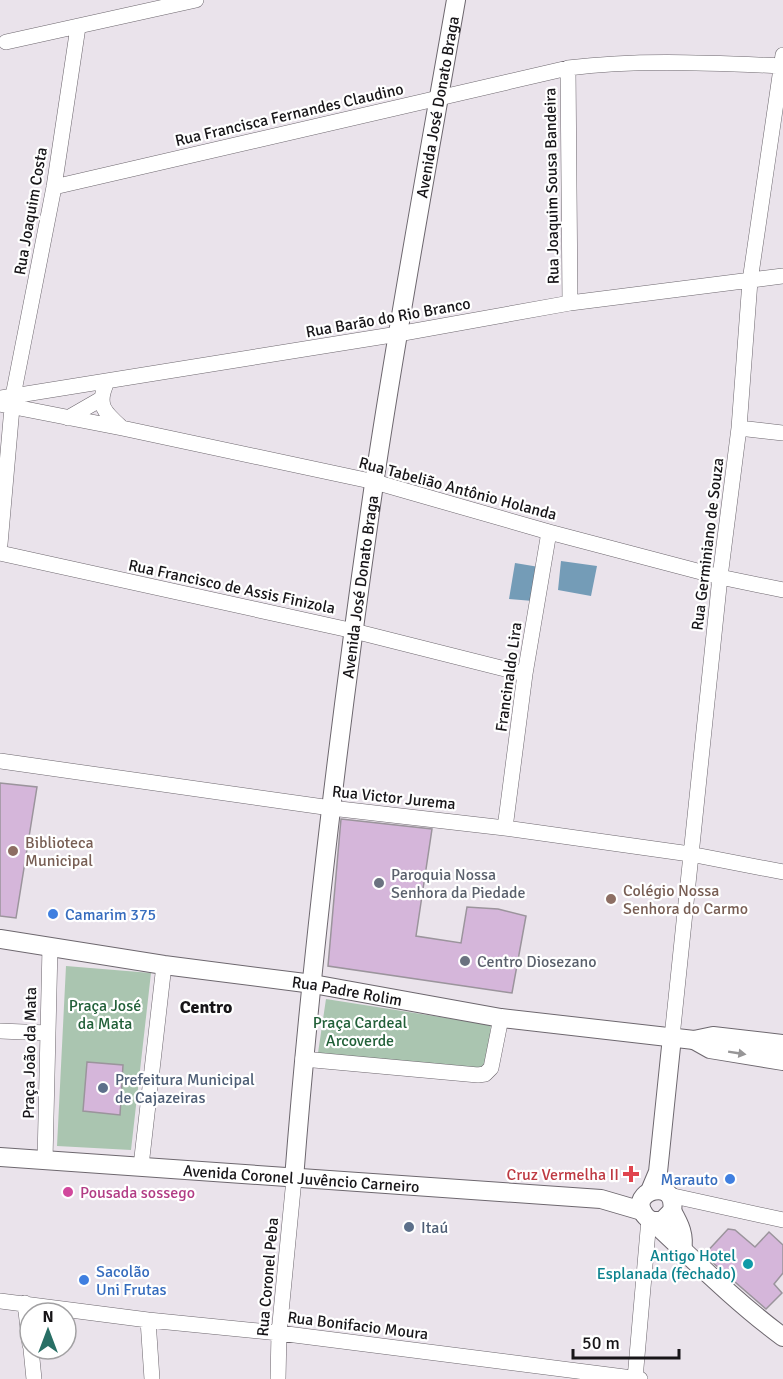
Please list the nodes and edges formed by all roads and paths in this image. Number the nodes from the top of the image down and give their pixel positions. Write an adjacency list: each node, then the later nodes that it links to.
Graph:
1 (196, 0): 3 (street)
2 (456, 0): 7 (main road, Avenida José Donato Braga)
3 (78, 27): 4 (street); 8 (street, Rua Joaquim Costa)
4 (6, 42)
5 (783, 63): 6 (street, Rua Francisca Fernandes Claudino); 10 (street, Rua Germiniano de Souza)
6 (568, 68): 7 (street, Rua Francisca Fernandes Claudino); 11 (street, Rua Joaquim Sousa Bandeira)
7 (439, 98): 8 (street, Rua Francisca Fernandes Claudino); 12 (main road, Avenida José Donato Braga)
8 (54, 187): 15 (street, Rua Joaquim Costa)
9 (783, 276): 10 (street, Rua Barāo do Rio Branco)
10 (750, 281): 11 (street, Rua Barāo do Rio Branco); 18 (street, Rua Germiniano de Souza)
11 (570, 303): 12 (street, Rua Barāo do Rio Branco)
12 (398, 334): 13 (street, Rua Barāo do Rio Branco); 20 (main road, Avenida José Donato Braga)
13 (107, 382): 14 (street); 15 (street, Rua Barāo do Rio Branco)
14 (101, 399): 16 (street); 17 (street)
15 (6, 401): 16 (street, Rua Tabelião Antônio Holanda); 22 (street, Rua Joaquim Costa)
16 (68, 418): 17 (street, Rua Tabelião Antônio Holanda)
17 (122, 428): 20 (street, Rua Tabelião Antônio Holanda)
18 (740, 428): 19 (street); 24 (street, Rua Germiniano de Souza)
19 (783, 433)
20 (375, 482): 21 (street, Rua Tabelião Antônio Holanda); 26 (main road, Avenida José Donato Braga)
21 (549, 532): 24 (street, Rua Tabelião Antônio Holanda); 27 (street, Francinaldo Lira)
22 (0, 544)
23 (0, 553): 26 (street, Rua Francisco de Assis Finizola)
24 (720, 577): 25 (street, Rua Tabelião Antônio Holanda); 31 (street, Rua Germiniano de Souza)
25 (783, 590)
26 (354, 631): 27 (street, Rua Francisco de Assis Finizola); 29 (main road, Avenida José Donato Braga)
27 (525, 674): 30 (street, Francinaldo Lira)
28 (0, 761): 29 (street, Rua Victor Jurema)
29 (332, 808): 30 (street, Rua Victor Jurema); 36 (main road, Avenida José Donato Braga)
30 (505, 828): 31 (street, Rua Victor Jurema)
31 (690, 854): 32 (street, Rua Victor Jurema); 40 (street, Rua Germiniano de Souza)
32 (783, 872)
33 (0, 939): 34 (main road, Rua Padre Rolim)
34 (50, 947): 35 (main road, Rua Padre Rolim); 39 (street, Praça João da Mata)
35 (164, 965): 36 (main road, Rua Padre Rolim); 47 (street)
36 (313, 984): 37 (main road, Rua Padre Rolim); 43 (main road, Avenida José Donato Braga)
37 (501, 1018): 40 (main road, Rua Padre Rolim); 43 (street)
38 (0, 1031): 39 (street)
39 (48, 1033): 46 (street, Praça João da Mata)
40 (672, 1037): 41 (main road, Rua Padre Rolim); 49 (main road)
41 (694, 1040): 42 (main road); 44 (main road, one-way to 44)
42 (783, 1044)
43 (303, 1059): 48 (main road, Avenida José Donato Braga)
44 (783, 1061)
45 (0, 1156): 46 (main road, Avenida Coronel Juvêncio Carneiro)
46 (45, 1160): 47 (main road, Avenida Coronel Juvêncio Carneiro)
47 (141, 1166): 48 (main road, Avenida Coronel Juvêncio Carneiro)
48 (294, 1179): 49 (main road, Avenida Coronel Juvêncio Carneiro); 55 (street, Rua Coronel Peba)
49 (657, 1204): 50 (street); 56 (main road); 61 (street)
50 (783, 1220)
51 (0, 1301): 52 (street, Rua Bonifacio Moura)
52 (18, 1303)
53 (78, 1311): 54 (street, Rua Bonifacio Moura)
54 (148, 1320): 55 (street, Rua Bonifacio Moura); 59 (street)
55 (279, 1333): 60 (street, Rua Coronel Peba); 61 (street, Rua Bonifacio Moura)
56 (783, 1337)
57 (32, 1361): 58 (street)
58 (34, 1379)
59 (152, 1379)
60 (278, 1379)
61 (637, 1379)

